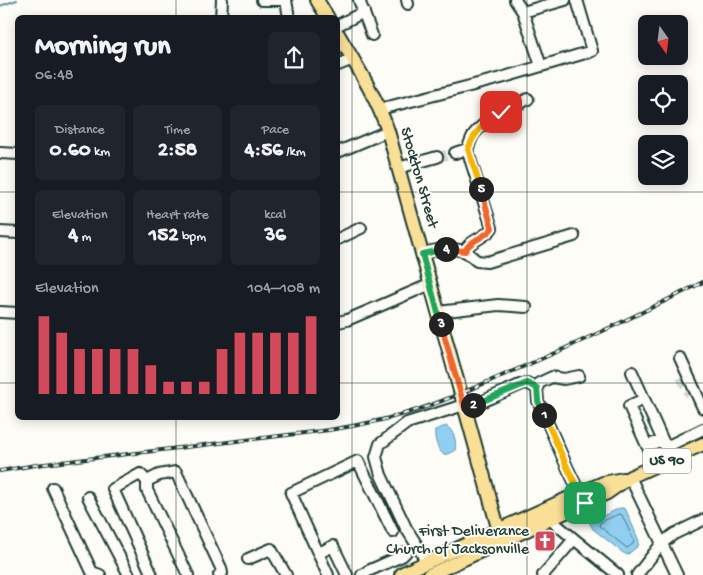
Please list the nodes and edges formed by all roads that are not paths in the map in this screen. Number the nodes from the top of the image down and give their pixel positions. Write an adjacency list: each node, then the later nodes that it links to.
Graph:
1 (222, 0): 12 (street)
2 (262, 0): 3 (street)
3 (281, 0)
4 (286, 0): 13 (street)
5 (318, 0): 14 (main road)
6 (359, 0): 10 (street)
7 (515, 0): 11 (street)
8 (565, 0): 11 (street)
9 (577, 0): 20 (street)
10 (364, 12): 15 (street); 16 (street)
11 (523, 12): 20 (street)
12 (221, 15)
13 (288, 15)
14 (326, 15)
15 (340, 24)
16 (372, 35)
17 (340, 37): 18 (main road, Stockton Street)
18 (353, 60): 19 (street); 22 (main road, Stockton Street)
19 (340, 64)
20 (541, 66): 22 (street)
21 (528, 100): 24 (street)
22 (380, 109): 23 (main road, Stockton Street)
23 (388, 131): 25 (street); 30 (main road, Stockton Street)
24 (468, 149): 27 (street); 36 (street)
25 (340, 151)
26 (0, 153): 28 (street)
27 (455, 153)
28 (15, 154)
29 (437, 158): 30 (street)
30 (398, 168): 37 (main road, Stockton Street)
31 (361, 228): 35 (street)
32 (0, 232): 33 (street)
33 (15, 233)
34 (574, 236): 36 (street)
35 (340, 238)
36 (465, 251): 37 (street)
37 (422, 254): 38 (main road, Stockton Street)
38 (431, 284): 42 (main road, Stockton Street); 43 (street)
39 (526, 307): 42 (street)
40 (0, 312): 41 (street)
41 (15, 312)
42 (438, 312): 51 (main road, Stockton Street)
43 (340, 322)
44 (632, 372): 49 (street)
45 (579, 376): 47 (street)
46 (681, 377): 50 (street)
47 (537, 388): 51 (street); 59 (street)
48 (690, 395): 50 (street)
49 (644, 399): 54 (street); 54 (street)
50 (701, 404)
51 (464, 407): 64 (main road, Stockton Street); 70 (street)
52 (703, 429): 53 (street)
53 (695, 443): 54 (main road, US 90)
54 (666, 448): 55 (main road, US 90)
55 (630, 477): 59 (main road, US 90); 66 (street)
56 (147, 482): 71 (street); 74 (street); 75 (street)
57 (53, 488): 72 (street)
58 (88, 497): 73 (street)
59 (583, 498): 60 (main road, US 90); 61 (main road, US 90)
60 (540, 510): 61 (street); 64 (main road, US 90)
61 (551, 519): 64 (main road, US 90); 65 (street)
62 (703, 520): 66 (street)
63 (393, 532): 68 (street)
64 (500, 535): 70 (main road, US 90); 81 (main road, US 90)
65 (574, 539): 82 (street); 83 (street)
66 (662, 543): 84 (street); 85 (street)
67 (406, 552): 79 (street)
68 (319, 553): 77 (street); 78 (street)
69 (248, 559): 76 (street)
70 (426, 562): 80 (main road, US 90)
71 (186, 574)
72 (100, 575)
73 (129, 575)
74 (152, 575)
75 (219, 575)
76 (286, 575)
77 (328, 575)
78 (347, 575)
79 (362, 575)
80 (400, 575)
81 (429, 575)
82 (543, 575)
83 (618, 575)
84 (637, 575)
85 (677, 575)

